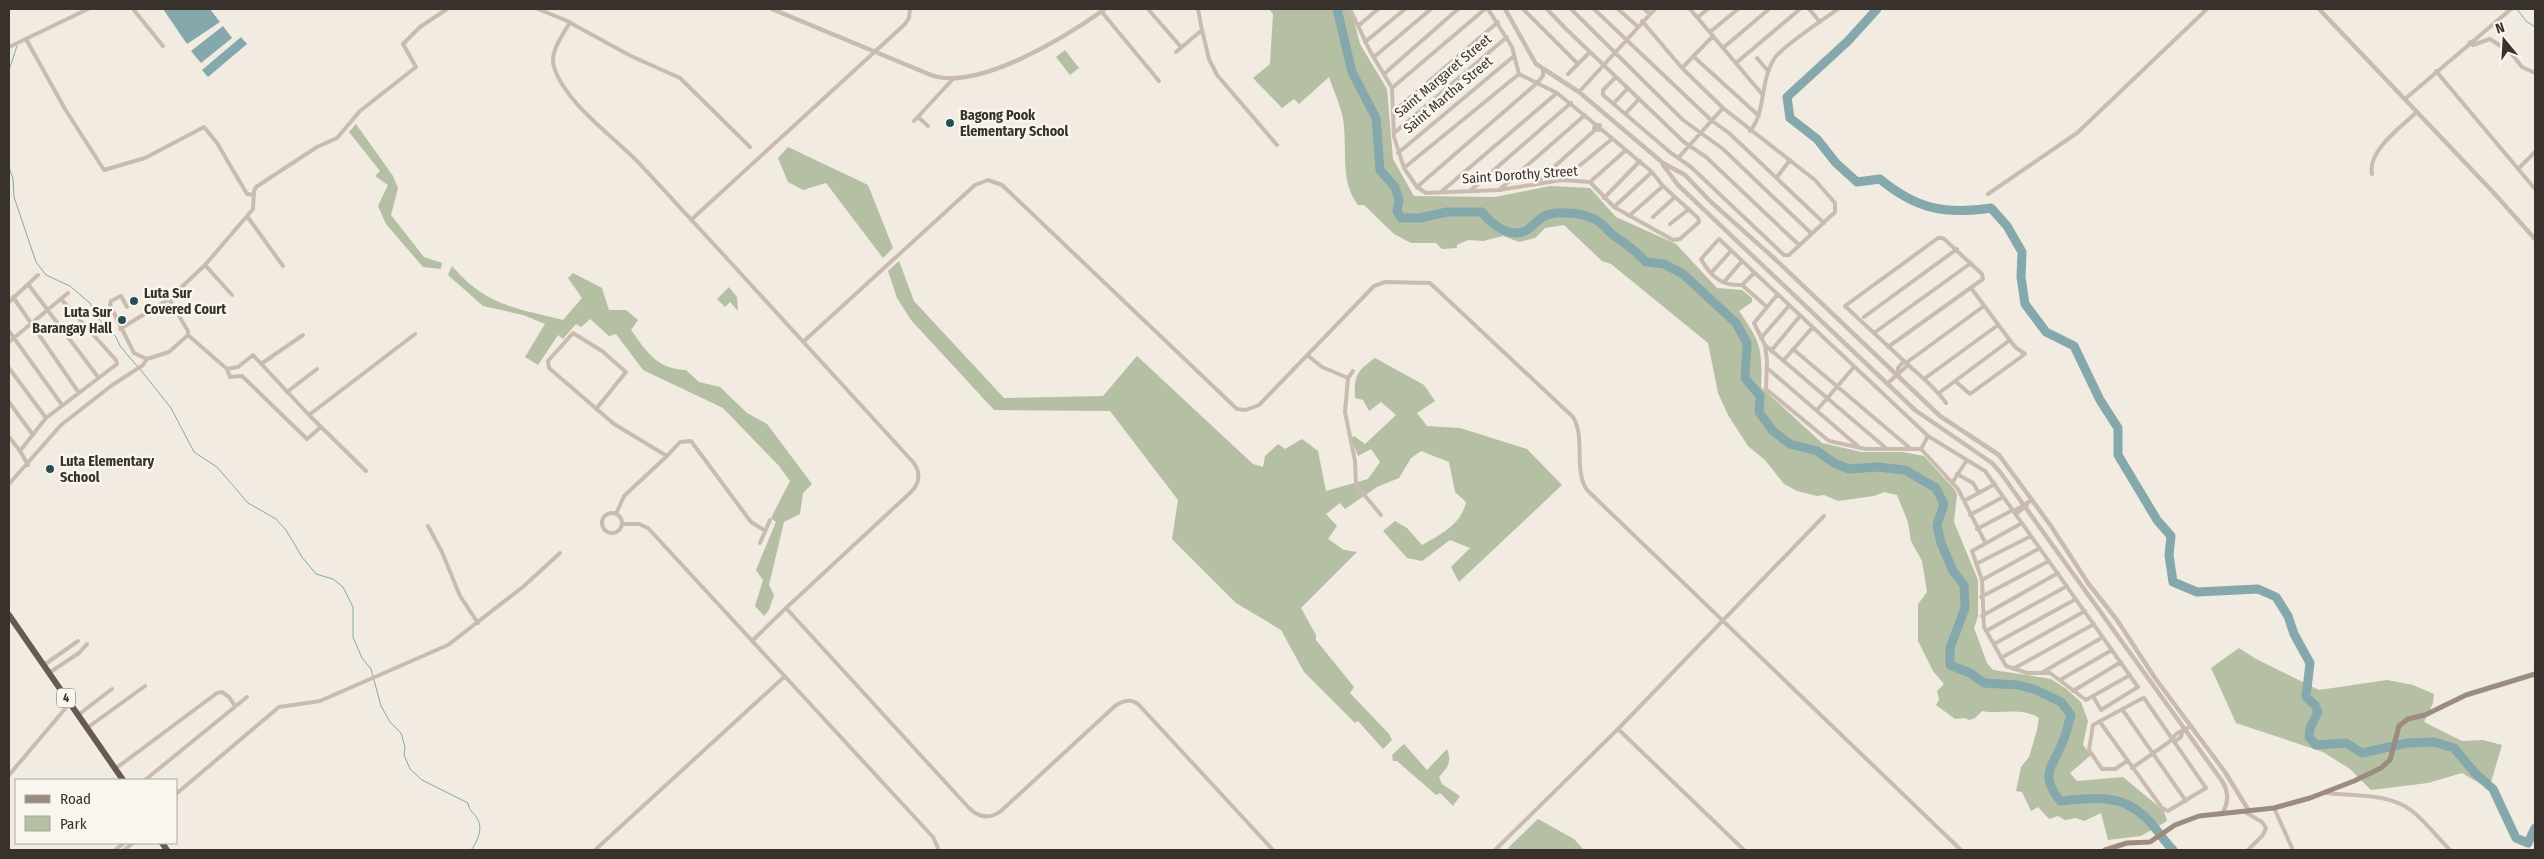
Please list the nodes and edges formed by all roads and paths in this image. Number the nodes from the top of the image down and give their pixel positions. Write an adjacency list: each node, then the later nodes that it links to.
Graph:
1 (88, 9): 45 (street)
2 (134, 9): 50 (street)
3 (447, 9): 127 (street)
4 (538, 9): 37 (street)
5 (772, 9): 55 (street)
6 (910, 9): 55 (street)
7 (1148, 9): 51 (street)
8 (1198, 9): 42 (street)
9 (1350, 9): 40 (street)
10 (1378, 9): 40 (street)
11 (1405, 9): 47 (street)
12 (1431, 9): 59 (street)
13 (1458, 9): 68 (street)
14 (1486, 9): 38 (street); 76 (street)
15 (1505, 9): 65 (street)
16 (1548, 9): 54 (street)
17 (1571, 9): 56 (street)
18 (1594, 9): 46 (street)
19 (1618, 9): 41 (street)
20 (1644, 9): 34 (street)
21 (1655, 9): 34 (street)
22 (1690, 9): 35 (street)
23 (1708, 9): 35 (street)
24 (1738, 9): 43 (street)
25 (1769, 9): 52 (street)
26 (1800, 9): 61 (street)
27 (1809, 9): 39 (street)
28 (1838, 9): 39 (street)
29 (2207, 9): 126 (street)
30 (2319, 9): 82 (street)
31 (2511, 9): 48 (street)
32 (1103, 10): 73 (street); 74 (street)
33 (1526, 10): 62 (street)
34 (1650, 14): 36 (street)
35 (1698, 17): 43 (street)
36 (1642, 21): 41 (street); 64 (street)
37 (570, 22): 104 (street); 135 (street)
38 (1498, 22): 44 (street); 86 (street)
39 (1820, 22): 66 (street)
40 (1358, 26): 47 (street)
41 (1638, 26): 46 (street)
42 (1202, 30): 51 (street); 102 (street)
43 (1712, 34): 52 (street); 58 (street)
44 (1506, 37): 57 (street); 99 (street, Saint Margaret Street)
45 (26, 39): 49 (street); 127 (street)
46 (1627, 40): 56 (street); 93 (street)
47 (1366, 42): 59 (street)
48 (2470, 42): 67 (street); 69 (street)
49 (9, 46)
50 (163, 46)
51 (1181, 47): 53 (street)
52 (1723, 48): 61 (street)
53 (1176, 52)
54 (1590, 52): 62 (street); 63 (street)
55 (874, 53): 73 (street); 135 (street)
56 (1616, 54): 63 (street); 100 (street)
57 (1514, 56): 70 (street); 107 (street, Saint Martha Street)
58 (1693, 56): 64 (street); 90 (street)
59 (1374, 57): 68 (street)
60 (1757, 58): 66 (street)
61 (1736, 63): 80 (street)
62 (1578, 64): 71 (street)
63 (1603, 64): 72 (street); 78 (street)
64 (1682, 68): 85 (street)
65 (1543, 70): 75 (street); 78 (street)
66 (1768, 71): 80 (street)
67 (2436, 71): 82 (street); 113 (street)
68 (1385, 73): 76 (street)
69 (2535, 73)
70 (1519, 74): 75 (street); 112 (street)
71 (1568, 74)
72 (1616, 77): 77 (street); 84 (street)
73 (953, 80): 91 (street)
74 (1160, 81)
75 (1536, 84): 79 (street); 121 (street)
76 (1392, 88): 86 (street)
77 (1628, 88): 81 (street); 84 (street)
78 (1579, 92): 111 (street)
79 (1557, 93): 83 (street); 125 (street)
80 (1762, 94): 90 (street)
81 (1638, 99): 88 (street); 103 (street)
82 (2405, 99): 87 (street)
83 (1571, 103): 89 (street); 124 (street)
84 (1614, 104): 88 (street)
85 (1723, 108): 93 (street); 98 (street)
86 (1393, 112): 99 (street)
87 (2417, 112): 115 (street); 139 (street)
88 (1625, 114): 108 (street)
89 (1585, 115): 94 (street); 123 (street)
90 (1759, 116): 98 (street)
91 (918, 117): 92 (street); 95 (street)
92 (914, 121)
93 (1712, 121): 100 (street); 116 (street)
94 (1596, 125): 96 (street); 97 (street)
95 (928, 126)
96 (1601, 129): 97 (street); 101 (street)
97 (1596, 130): 119 (street)
98 (1750, 131): 109 (street)
99 (1394, 133): 107 (street)
100 (1701, 133): 103 (street); 138 (street)
101 (1612, 139): 105 (street); 117 (street)
102 (1277, 145)
103 (1689, 145): 108 (street); 140 (street)
104 (750, 147)
105 (1626, 150): 110 (street); 118 (street)
106 (2535, 152): 113 (street)
107 (1398, 153): 112 (street)
108 (1679, 157): 140 (street)
109 (1790, 160): 116 (street); 136 (street)
110 (1640, 161): 114 (street); 129 (street)
111 (1663, 163): 197 (street); 202 (street)
112 (1404, 168): 121 (street)
113 (2518, 170): 122 (street)
114 (1652, 172): 120 (street); 130 (street)
115 (2372, 174)
116 (1776, 177): 136 (street)
117 (1562, 180): 118 (street, Saint Dorothy Street); 119 (street, Saint Dorothy Street)
118 (1590, 182): 129 (street, Saint Dorothy Street)
119 (1534, 185): 123 (street, Saint Dorothy Street)
120 (1663, 186): 128 (street); 133 (street)
121 (1418, 188): 125 (street, Saint Dorothy Street)
122 (2535, 189)
123 (1500, 190): 124 (street, Saint Dorothy Street)
124 (1470, 191): 125 (street, Saint Dorothy Street)
125 (1441, 192)
126 (1988, 194)
127 (254, 195): 132 (street)
128 (1675, 197): 131 (street); 134 (street)
129 (1604, 198): 130 (street, Saint Dorothy Street)
130 (1614, 207): 133 (street, Saint Dorothy Street)
131 (1689, 209): 133 (street, Saint Dorothy Street); 137 (street)
132 (247, 216): 145 (street); 146 (street)
133 (1629, 216)
134 (1653, 217)
135 (691, 220): 181 (street)
136 (1824, 222): 138 (street)
137 (1670, 224)
138 (1811, 233): 140 (street)
139 (2535, 239)
140 (1799, 245)
141 (1957, 249): 144 (street); 167 (street); 183 (street)
142 (1731, 251): 143 (street); 148 (street); 148 (street)
143 (1742, 261): 147 (street); 150 (street)
144 (1971, 263): 153 (street); 173 (street)
145 (205, 265): 155 (street); 159 (street)
146 (283, 266)
147 (1754, 272): 152 (street); 156 (street)
148 (1711, 273): 152 (street)
149 (38, 275): 151 (street)
150 (1724, 282)
151 (28, 284): 157 (street); 165 (street)
152 (1742, 286): 163 (street)
153 (1971, 288): 161 (street); 183 (street)
154 (68, 293): 158 (street)
155 (232, 295)
156 (1778, 295): 163 (street); 166 (street)
157 (13, 297): 160 (street); 168 (street)
158 (61, 299): 165 (street); 198 (street)
159 (169, 299): 170 (street); 175 (street)
160 (9, 302)
161 (1984, 306): 169 (street); 189 (street)
162 (126, 307): 170 (street)
163 (1767, 307): 178 (street)
164 (1788, 307): 178 (street)
165 (49, 310): 168 (street); 198 (street)
166 (1800, 316): 171 (street); 185 (street)
167 (1864, 317)
168 (32, 322): 177 (street); 205 (street)
169 (1998, 325): 179 (street); 200 (street)
170 (120, 328): 187 (street)
171 (1812, 328): 184 (street); 191 (street)
172 (9, 331): 177 (street)
173 (1874, 333)
174 (415, 334): 213 (street)
175 (188, 335): 187 (street); 194 (street)
176 (303, 335): 190 (street)
177 (14, 338): 180 (street); 210 (street)
178 (1762, 338): 182 (street)
179 (2010, 340): 201 (street); 201 (street)
180 (9, 342)
181 (802, 342): 186 (street); 260 (street)
182 (1765, 345): 185 (street); 193 (street)
183 (1888, 347): 189 (street)
184 (1793, 349): 188 (street); 203 (street)
185 (1771, 351): 188 (street)
186 (1306, 355): 199 (street); 264 (street)
187 (148, 359): 226 (street)
188 (1783, 361): 207 (street)
189 (1906, 363): 197 (street); 200 (street)
190 (261, 364): 194 (street); 204 (street)
191 (1854, 367): 203 (street); 217 (street)
192 (9, 368): 214 (street)
193 (1767, 368): 212 (street); 219 (street)
194 (227, 369): 215 (street)
195 (317, 369): 204 (street)
196 (1352, 371): 199 (street)
197 (1896, 373): 202 (street); 234 (street)
198 (98, 377): 205 (street)
199 (1348, 378): 239 (street)
200 (1924, 379): 206 (street)
201 (1955, 381): 206 (street)
202 (1888, 383): 236 (street)
203 (1838, 386): 207 (street); 221 (street)
204 (287, 392): 213 (street)
205 (79, 393): 210 (street)
206 (1939, 393): 209 (street)
207 (1827, 399): 212 (street); 220 (street)
208 (9, 402): 216 (street)
209 (1946, 403)
210 (62, 405): 214 (street)
211 (596, 409): 211 (street); 224 (street)
212 (1817, 410): 219 (street)
213 (308, 415): 215 (street)
214 (46, 418): 216 (street)
215 (321, 427): 227 (street)
216 (33, 435): 223 (street)
217 (1928, 436): 222 (street); 225 (street)
218 (9, 437): 223 (street)
219 (1860, 448): 220 (street)
220 (1887, 449): 221 (street)
221 (1911, 449): 222 (street)
222 (1921, 450): 229 (street)
223 (20, 452): 226 (street)
224 (667, 456): 238 (street); 247 (street)
225 (1967, 460): 228 (street); 231 (street)
226 (28, 465): 230 (street)
227 (366, 471)
228 (1957, 474): 229 (street); 232 (street)
229 (1952, 483): 235 (street)
230 (9, 484)
231 (1995, 484): 232 (street); 233 (street)
232 (1979, 493): 235 (street)
233 (2003, 497): 237 (street); 240 (street)
234 (2032, 500): 236 (street); 294 (street)
235 (1964, 501): 240 (street)
236 (2023, 506): 237 (street); 297 (street)
237 (2014, 512): 243 (street); 246 (street)
238 (616, 514): 244 (street); 244 (street)
239 (1381, 515)
240 (1970, 515): 246 (street)
241 (1824, 516): 264 (street)
242 (770, 520): 247 (street)
243 (2022, 522): 248 (street); 249 (street)
244 (622, 524): 270 (street)
245 (428, 526): 265 (street)
246 (1978, 529): 249 (street)
247 (764, 530): 250 (street)
248 (2031, 536): 251 (street); 254 (street)
249 (1985, 542): 254 (street)
250 (760, 543)
251 (2040, 548): 253 (street); 256 (street)
252 (560, 553): 265 (street)
253 (2049, 561): 255 (street); 258 (street)
254 (1976, 564): 256 (street)
255 (2058, 573): 257 (street); 263 (street)
256 (1982, 580): 258 (street)
257 (2067, 586): 259 (street); 267 (street)
258 (1982, 597): 263 (street)
259 (2076, 599): 261 (street); 272 (street)
260 (786, 608): 270 (street); 317 (street)
261 (2085, 611): 266 (street); 274 (street)
262 (9, 615): 276 (highway, 4)
263 (1982, 616): 267 (street)
264 (1723, 620): 296 (street); 320 (street)
265 (478, 623): 309 (street)
266 (2094, 624): 268 (street); 277 (street)
267 (1986, 631): 272 (street)
268 (2103, 637): 273 (street); 279 (street)
269 (78, 640): 276 (street)
270 (752, 640): 282 (street)
271 (87, 644): 278 (street)
272 (1994, 644): 274 (street)
273 (2112, 650): 275 (street); 283 (street)
274 (2001, 658): 277 (street)
275 (2121, 662): 281 (street); 286 (street)
276 (44, 666): 278 (highway, 4)
277 (2012, 670): 279 (street)
278 (49, 673): 289 (highway, 4)
279 (2041, 673): 283 (street)
280 (2535, 674): 310 (main road)
281 (2130, 675): 287 (street); 287 (street)
282 (784, 677): 315 (street); 316 (street)
283 (2060, 680): 286 (street)
284 (145, 686): 295 (street)
285 (112, 689): 292 (street)
286 (2073, 691): 287 (street)
287 (2093, 696)
288 (247, 697): 290 (street)
289 (70, 703): 292 (highway, 4); 304 (street)
290 (235, 706): 303 (street); 306 (street)
291 (2122, 709): 293 (street); 298 (street); 300 (street)
292 (78, 715): 295 (highway, 4)
293 (2100, 722): 301 (street); 301 (street)
294 (2191, 726): 297 (street); 307 (street)
295 (87, 728): 303 (highway, 4)
296 (1618, 729): 318 (street); 319 (street)
297 (2183, 732): 298 (street); 299 (street); 308 (street)
298 (2170, 740): 299 (street); 300 (street)
299 (2174, 742): 311 (street)
300 (2153, 753): 302 (street); 311 (street)
301 (2127, 761): 302 (street)
302 (2132, 768): 311 (street)
303 (115, 769): 305 (highway, 4)
304 (9, 775)
305 (122, 779)
306 (146, 779)
307 (2234, 786): 308 (street); 313 (street)
308 (2227, 790): 314 (street)
309 (178, 792)
310 (2326, 793): 312 (main road); 324 (street)
311 (2186, 801)
312 (2274, 808): 313 (main road); 323 (street)
313 (2247, 811): 314 (main road); 322 (street)
314 (2222, 814): 321 (main road)
315 (595, 850)
316 (940, 850)
317 (1274, 850)
318 (1495, 850)
319 (1744, 850)
320 (1961, 850)
321 (2105, 850)
322 (2248, 850)
323 (2293, 850)
324 (2450, 850)

